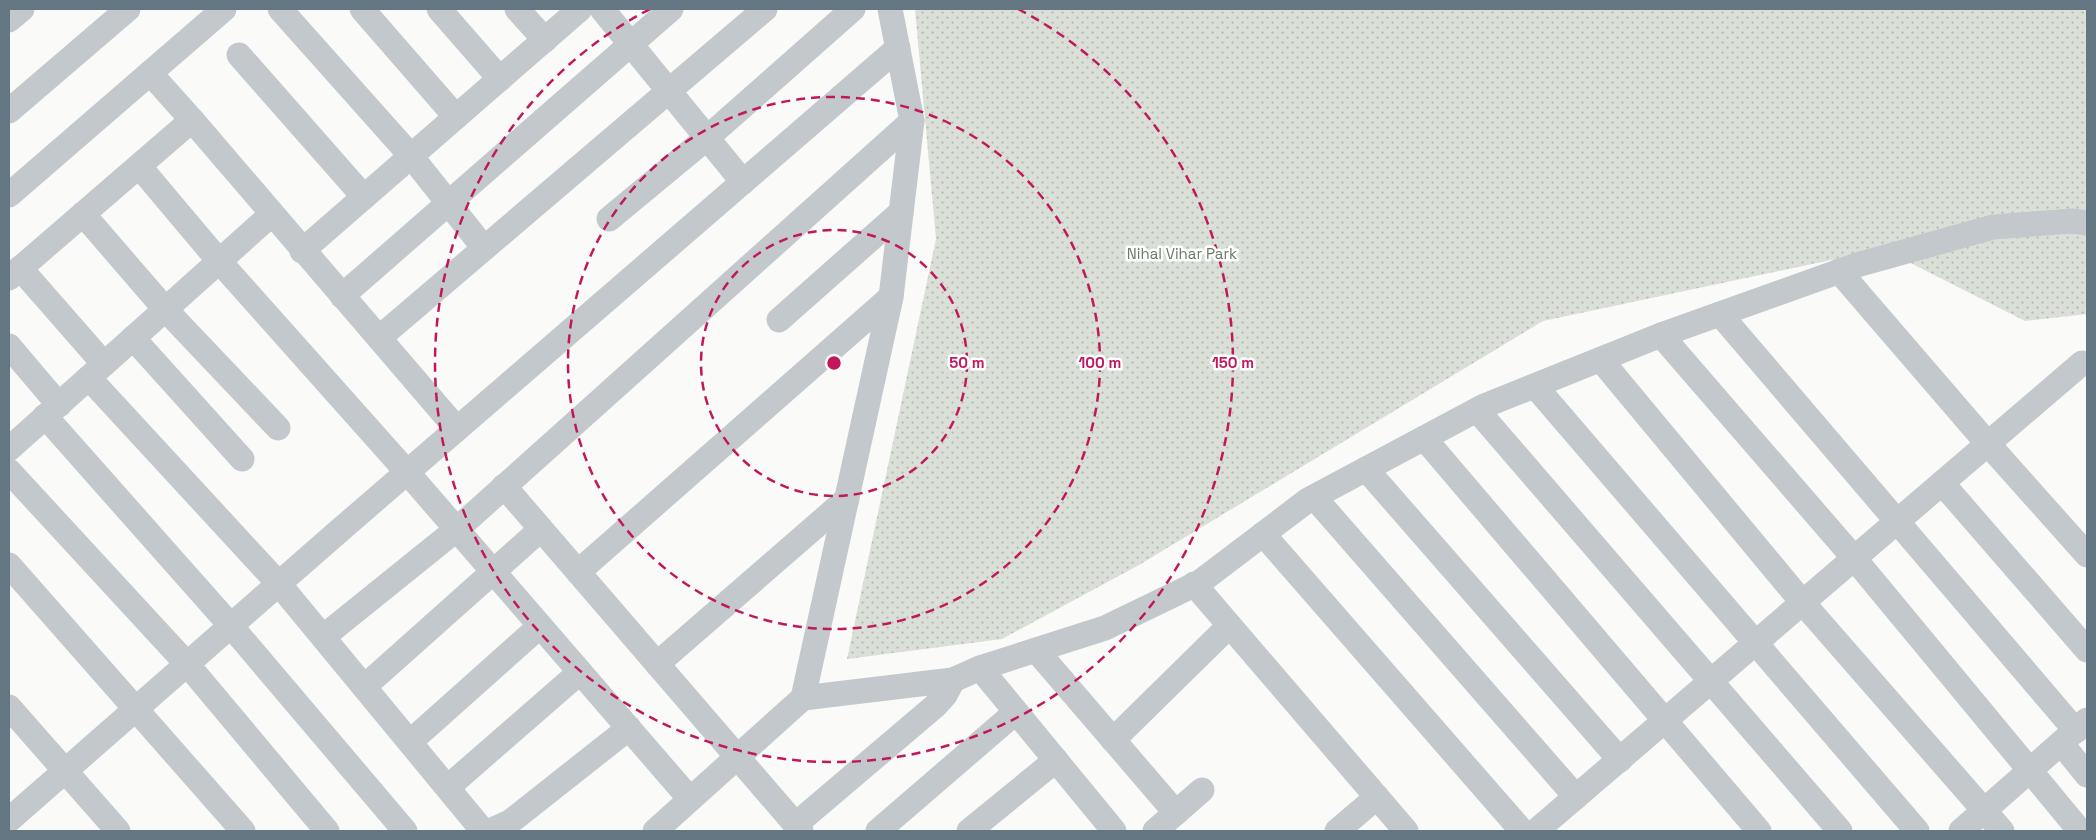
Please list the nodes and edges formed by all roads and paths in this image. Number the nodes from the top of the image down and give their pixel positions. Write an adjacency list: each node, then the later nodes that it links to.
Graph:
1 (22, 9): 14 (street)
2 (128, 9): 22 (street)
3 (224, 9): 19 (street)
4 (280, 9): 27 (street)
5 (362, 9): 23 (street)
6 (439, 9): 20 (street)
7 (517, 9): 15 (street)
8 (580, 9): 15 (street)
9 (602, 9): 16 (street)
10 (671, 9): 16 (street)
11 (765, 9): 21 (street)
12 (853, 9): 26 (street)
13 (890, 9): 17 (street)
14 (9, 20)
15 (545, 40): 20 (street)
16 (631, 43): 21 (street); 32 (street)
17 (898, 48): 25 (street); 29 (street)
18 (239, 56): 31 (street)
19 (150, 73): 24 (street); 30 (street)
20 (500, 79): 23 (street)
21 (670, 90): 26 (street); 38 (street)
22 (9, 111)
23 (456, 117): 27 (street)
24 (192, 120): 28 (street); 35 (street)
25 (912, 122): 33 (street); 68 (street)
26 (708, 137): 29 (street); 36 (street)
27 (411, 156): 31 (street); 32 (street)
28 (138, 166): 34 (street); 40 (street)
29 (743, 182): 59 (street)
30 (9, 195)
31 (364, 197): 39 (street)
32 (449, 202): 38 (street); 43 (street)
33 (901, 212): 44 (street); 47 (street)
34 (83, 214): 42 (street); 45 (street)
35 (272, 214): 39 (street); 40 (street)
36 (609, 220)
37 (2087, 223): 41 (street)
38 (484, 248): 50 (street)
39 (302, 251): 43 (street)
40 (219, 261): 45 (street); 66 (street)
41 (1839, 271): 46 (street); 61 (street)
42 (14, 273): 54 (street)
43 (342, 296): 50 (street)
44 (891, 297): 70 (street); 79 (street)
45 (165, 309): 49 (street); 58 (street)
46 (1720, 314): 48 (street); 71 (street)
47 (780, 320)
48 (1660, 335): 52 (street); 76 (street)
49 (134, 338): 54 (street); 63 (street)
50 (379, 338): 59 (street)
51 (9, 346): 56 (street)
52 (1601, 360): 55 (street); 82 (street)
53 (2082, 363): 61 (street)
54 (96, 371): 56 (street); 80 (street)
55 (1535, 386): 57 (street); 87 (street)
56 (52, 410): 62 (street); 83 (street)
57 (1477, 410): 60 (street); 95 (street)
58 (278, 428)
59 (457, 429): 66 (street)
60 (1424, 438): 64 (street); 101 (street)
61 (1988, 444): 67 (street); 75 (street)
62 (10, 445)
63 (242, 459)
64 (1366, 469): 69 (street); 108 (street)
65 (9, 471): 90 (street)
66 (407, 472): 72 (street); 80 (street)
67 (1942, 483): 71 (street); 89 (street)
68 (504, 486): 72 (street); 73 (street)
69 (1314, 497): 74 (street); 115 (street)
70 (847, 499): 91 (street); 97 (street)
71 (1898, 521): 76 (street); 103 (street)
72 (457, 529): 78 (street); 86 (street)
73 (541, 529): 78 (street); 79 (street)
74 (1263, 534): 81 (street); 134 (street)
75 (2087, 555)
76 (1854, 558): 82 (street); 110 (street)
77 (9, 565): 99 (street)
78 (493, 571): 84 (street); 96 (street)
79 (578, 572): 91 (street)
80 (279, 584): 83 (street); 86 (street)
81 (1194, 584): 85 (street); 88 (street)
82 (1803, 602): 87 (street); 117 (street)
83 (230, 626): 90 (street); 124 (street)
84 (540, 626): 93 (street); 105 (street)
85 (1229, 626): 104 (street); 114 (street)
86 (323, 638): 96 (street)
87 (1756, 642): 95 (street); 138 (street)
88 (1036, 650): 92 (street); 104 (street)
89 (2087, 650)
90 (187, 664): 99 (street); 123 (street)
91 (657, 664): 106 (street)
92 (980, 668): 94 (street); 100 (street)
93 (580, 672): 102 (street); 112 (street)
94 (953, 680): 97 (street); 120 (street)
95 (1710, 682): 101 (street); 137 (street)
96 (364, 687): 105 (street)
97 (803, 698): 106 (street)
98 (9, 707): 109 (street)
99 (135, 709): 109 (street); 122 (street)
100 (1016, 712): 107 (street); 128 (street)
101 (1666, 720): 108 (street); 136 (street)
102 (629, 728): 116 (street); 126 (street)
103 (2075, 731): 110 (street); 111 (street)
104 (1113, 740): 118 (street)
105 (410, 742): 112 (street)
106 (737, 757): 116 (street); 120 (street)
107 (1056, 760): 129 (street); 130 (street)
108 (1620, 760): 115 (street)
109 (65, 771): 119 (street); 121 (street)
110 (2029, 771): 117 (street); 141 (street)
111 (2087, 775)
112 (448, 787): 125 (street)
113 (1202, 790): 118 (street)
114 (1376, 797): 132 (street); 133 (street)
115 (1576, 797): 135 (street)
116 (690, 799): 127 (street)
117 (1984, 811): 139 (street); 140 (street)
118 (1176, 813): 131 (street)
119 (9, 820)
120 (798, 828)
121 (118, 831)
122 (243, 831)
123 (327, 831)
124 (405, 831)
125 (483, 831)
126 (490, 831)
127 (655, 831)
128 (878, 831)
129 (969, 831)
130 (1114, 831)
131 (1155, 831)
132 (1337, 831)
133 (1406, 831)
134 (1522, 831)
135 (1536, 831)
136 (1759, 831)
137 (1840, 831)
138 (1917, 831)
139 (1961, 831)
140 (2002, 831)
141 (2080, 831)

